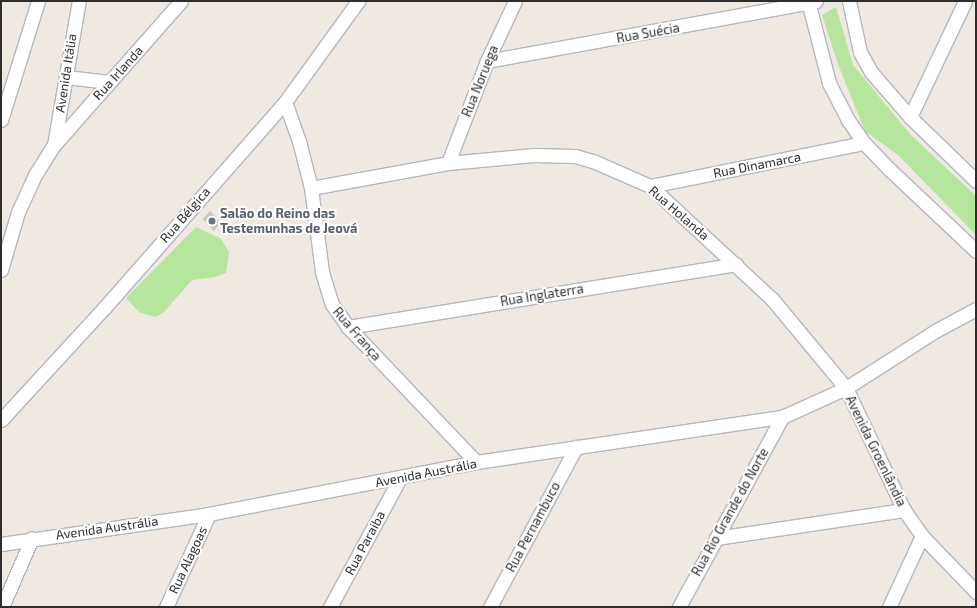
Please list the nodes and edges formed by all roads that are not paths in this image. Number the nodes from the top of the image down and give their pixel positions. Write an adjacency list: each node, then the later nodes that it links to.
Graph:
1 (38, 1): 14 (street)
2 (79, 1): 10 (street, Avenida Itália)
3 (181, 1): 11 (street, Rua Irlanda)
4 (358, 1): 12 (street, Rua Bélgica)
5 (515, 1): 9 (street, Rua Noruega)
6 (848, 1): 13 (street)
7 (965, 1): 13 (street)
8 (811, 2): 9 (street, Rua Suécia); 15 (street)
9 (487, 61): 17 (street, Rua Noruega)
10 (66, 77): 11 (street); 16 (street, Avenida Itália)
11 (109, 82): 16 (street, Rua Irlanda)
12 (286, 102): 20 (street, Rua França); 27 (street, Rua Bélgica)
13 (910, 117): 18 (street)
14 (1, 120)
15 (864, 143): 19 (street, Rua Dinamarca); 21 (street)
16 (54, 145): 23 (street)
17 (448, 163): 19 (street, Rua Holanda); 20 (street, Rua Holanda)
18 (976, 181)
19 (650, 186): 22 (street, Rua Holanda)
20 (311, 188): 25 (street, Rua França)
21 (976, 251)
22 (736, 264): 25 (street, Rua Inglaterra); 26 (street, Rua Holanda)
23 (1, 270)
24 (976, 309): 26 (street, Avenida Groenlândia)
25 (348, 327): 31 (street, Rua França)
26 (846, 388): 28 (street, Avenida Austrália); 33 (street, Avenida Groenlândia)
27 (6, 408): 29 (street, Rua Bélgica)
28 (782, 417): 30 (street, Avenida Austrália); 37 (street, Rua Rio Grande do Norte)
29 (1, 420)
30 (576, 447): 31 (street, Avenida Austrália); 43 (street, Rua Pernambuco)
31 (476, 462): 32 (street, Avenida Austrália)
32 (400, 478): 34 (street, Avenida Austrália); 42 (street, Rua Paraiba)
33 (904, 510): 35 (street, Avenida Groenlândia); 37 (street)
34 (210, 514): 36 (street, Avenida Austrália); 41 (street, Rua Alagoas)
35 (922, 536): 39 (street, Avenida Groenlândia); 45 (street)
36 (32, 538): 38 (street, Avenida Austrália); 40 (street)
37 (716, 538): 44 (street, Rua Rio Grande do Norte)
38 (1, 544)
39 (976, 592)
40 (2, 607)
41 (166, 607)
42 (330, 607)
43 (490, 607)
44 (679, 607)
45 (889, 607)

